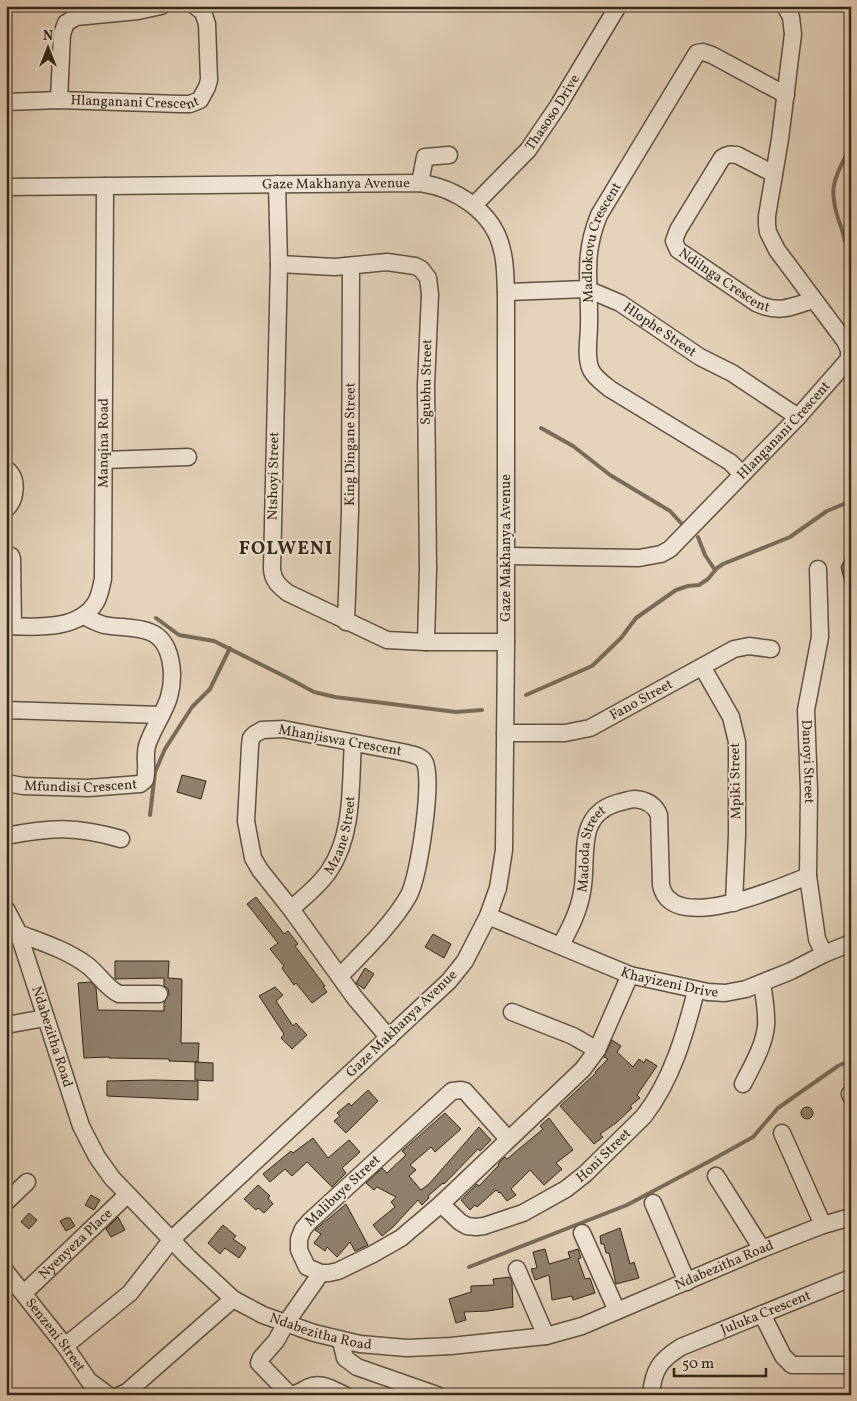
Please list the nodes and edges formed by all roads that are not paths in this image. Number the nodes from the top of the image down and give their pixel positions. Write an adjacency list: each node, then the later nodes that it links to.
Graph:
1 (161, 6): 6 (street, Hlanganani Crescent)
2 (195, 6): 6 (street, Hlanganani Crescent)
3 (618, 6): 14 (street, Thasoso Drive)
4 (786, 6): 5 (street, Hlanganani Crescent)
5 (786, 94): 9 (street, Hlanganani Crescent); 17 (street, Madlokovu Crescent)
6 (59, 100): 7 (street, Hlanganani Crescent)
7 (6, 102)
8 (449, 155): 10 (street)
9 (774, 174): 19 (street, Hlanganani Crescent); 19 (street, Ndilnga Crescent)
10 (420, 183): 11 (street, Gaze Makhanya Avenue); 14 (street, Gaze Makhanya Avenue)
11 (277, 184): 12 (street, Gaze Makhanya Avenue); 15 (street, Ntshoyi Street)
12 (105, 186): 13 (street, Gaze Makhanya Avenue); 22 (street, Manqina Road)
13 (6, 187)
14 (474, 205): 18 (street, Gaze Makhanya Avenue)
15 (279, 264): 16 (street, Sgubhu Street); 30 (street, Ntshoyi Street)
16 (351, 266): 30 (street, King Dingane Street); 32 (street, Sgubhu Street)
17 (587, 289): 18 (street, Hlophe Street); 20 (street, Hlophe Street); 24 (street, Madlokovu Crescent)
18 (506, 292): 27 (street, Gaze Makhanya Avenue)
19 (813, 300): 20 (street, Hlanganani Crescent)
20 (798, 417): 24 (street, Hlanganani Crescent)
21 (188, 457): 22 (street)
22 (104, 460): 29 (street, Manqina Road)
23 (6, 469): 25 (street)
24 (742, 474): 27 (street, Hlanganani Crescent)
25 (6, 509)
26 (6, 554): 31 (street)
27 (506, 556): 33 (street, Gaze Makhanya Avenue)
28 (818, 569): 43 (street, Danoyi Street)
29 (83, 616): 31 (street); 37 (street, Mfundisi Crescent)
30 (346, 622): 32 (street, Ntshoyi Street)
31 (10, 626)
32 (426, 642): 33 (street, Ntshoyi Street)
33 (506, 642): 38 (street, Gaze Makhanya Avenue)
34 (771, 649): 35 (street, Fano Street)
35 (702, 668): 38 (street, Fano Street); 44 (street, Mpiki Street)
36 (6, 710): 37 (street)
37 (161, 715): 40 (street, Mfundisi Crescent)
38 (506, 733): 47 (street, Gaze Makhanya Avenue)
39 (354, 744): 46 (street, Mzane Street); 46 (street, Mhanjiswa Crescent); 53 (street, Mhanjiswa Crescent)
40 (6, 783)
41 (6, 836): 42 (street)
42 (121, 839)
43 (808, 876): 44 (street, Madoda Street); 51 (street, Danoyi Street)
44 (734, 903): 50 (street, Madoda Street)
45 (6, 909): 48 (street, Ndabezitha Road)
46 (291, 909): 53 (street, Mhanjiswa Crescent)
47 (488, 916): 50 (street, Khayizeni Drive); 60 (street, Gaze Makhanya Avenue)
48 (18, 933): 56 (street); 58 (street, Ndabezitha Road)
49 (851, 942): 51 (street, Khayizeni Drive)
50 (561, 945): 52 (street, Khayizeni Drive)
51 (824, 954): 54 (street, Khayizeni Drive)
52 (630, 975): 55 (street, Khayizeni Drive); 61 (street)
53 (340, 976): 60 (street, Mhanjiswa Crescent)
54 (762, 983): 55 (street, Khayizeni Drive); 62 (street)
55 (696, 991): 70 (street, Honi Street)
56 (159, 994)
57 (512, 1012): 61 (street)
58 (45, 1018): 59 (street); 67 (street, Ndabezitha Road)
59 (6, 1025)
60 (389, 1038): 74 (street, Gaze Makhanya Avenue)
61 (597, 1050): 64 (street)
62 (743, 1084)
63 (782, 1132): 72 (street)
64 (508, 1139): 70 (street); 78 (street, Malibuye Street)
65 (716, 1176): 75 (street)
66 (27, 1182): 68 (street)
67 (127, 1195): 74 (street, Ndabezitha Road); 81 (street, Nyenyeza Place)
68 (6, 1202)
69 (654, 1203): 80 (street)
70 (441, 1204): 78 (street)
71 (851, 1217): 72 (street, Ndabezitha Road)
72 (823, 1225): 75 (street, Ndabezitha Road)
73 (582, 1233): 83 (street)
74 (172, 1240): 82 (street, Ndabezitha Road); 88 (street, Gaze Makhanya Avenue)
75 (762, 1249): 80 (street, Ndabezitha Road)
76 (517, 1269): 86 (street)
77 (6, 1272): 81 (street, Senzeni Street)
78 (321, 1273): 85 (street)
79 (851, 1278): 84 (street, Juluka Crescent)
80 (687, 1282): 83 (street, Ndabezitha Road)
81 (24, 1293): 88 (street, Senzeni Street)
82 (233, 1299): 85 (street, Ndabezitha Road); 91 (street)
83 (617, 1311): 86 (street, Ndabezitha Road)
84 (762, 1314): 89 (street); 94 (street, Juluka Crescent)
85 (286, 1323): 87 (street, Ndabezitha Road); 92 (street)
86 (546, 1336): 87 (street, Ndabezitha Road)
87 (341, 1341): 93 (street)
88 (65, 1346): 90 (street, Senzeni Street)
89 (851, 1365)
90 (108, 1395)
91 (120, 1395)
92 (345, 1395)
93 (437, 1395)
94 (651, 1395)

